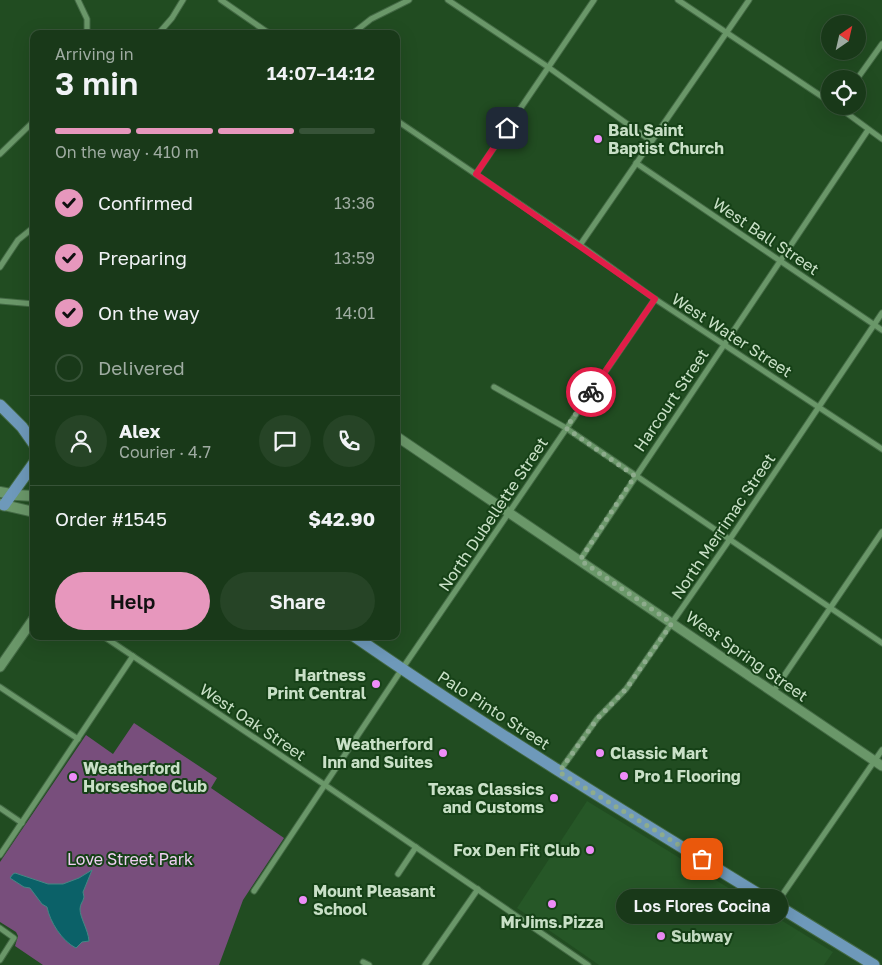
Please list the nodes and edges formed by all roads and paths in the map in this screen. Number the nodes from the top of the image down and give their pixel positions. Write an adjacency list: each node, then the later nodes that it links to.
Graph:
1 (78, 0): 9 (street)
2 (183, 0): 10 (street)
3 (221, 0): 11 (street)
4 (409, 0): 12 (street)
5 (448, 0): 15 (street)
6 (594, 0): 15 (street)
7 (678, 0): 13 (street)
8 (749, 0): 13 (street)
9 (87, 30)
10 (162, 30)
11 (264, 30)
12 (357, 30)
13 (726, 31): 17 (street); 23 (street)
14 (882, 44): 16 (street)
15 (548, 67): 23 (street); 26 (street)
16 (863, 70)
17 (821, 96)
18 (849, 115): 21 (street)
19 (400, 123): 26 (street, West Water Street)
20 (30, 124): 24 (street)
21 (868, 130): 22 (street); 29 (street, Harcourt Street)
22 (882, 139)
23 (652, 141): 25 (street)
24 (0, 154)
25 (636, 162): 28 (street); 29 (street, West Ball Street)
26 (476, 174): 28 (street, West Water Street)
27 (30, 230): 30 (street)
28 (580, 245): 31 (street, West Water Street)
29 (780, 260): 35 (street, West Ball Street); 37 (street, Harcourt Street)
30 (0, 267)
31 (655, 299): 37 (street, West Water Street); 42 (street, North Dubellette Street)
32 (0, 301): 33 (street)
33 (30, 304)
34 (882, 313): 35 (street, North Merrimac Street)
35 (874, 324): 36 (street, West Ball Street); 40 (street, North Merrimac Street)
36 (882, 330)
37 (724, 344): 40 (street, West Water Street); 48 (street, Harcourt Street)
38 (494, 388): 42 (street)
39 (0, 404): 41 (main road)
40 (819, 407): 46 (street, West Water Street); 55 (street, North Merrimac Street)
41 (22, 427): 43 (main road); 44 (main road)
42 (566, 428): 48 (street); 53 (street, North Dubellette Street)
43 (30, 432)
44 (30, 438)
45 (400, 439): 53 (street, West Spring Street)
46 (882, 449)
47 (30, 467): 49 (main road)
48 (635, 476): 55 (street); 56 (street, Harcourt Street)
49 (6, 493): 50 (main road); 51 (main road)
50 (30, 496)
51 (2, 504): 52 (main road)
52 (30, 511)
53 (510, 513): 56 (street, West Spring Street); 65 (street, North Dubellette Street)
54 (882, 532): 57 (street)
55 (730, 539): 57 (street); 58 (street, North Merrimac Street)
56 (580, 560): 58 (street, West Spring Street)
57 (830, 608): 62 (street); 67 (street)
58 (672, 623): 67 (street, West Spring Street); 71 (street, North Merrimac Street)
59 (30, 624): 64 (street)
60 (109, 640): 63 (street, West Oak Street)
61 (360, 640): 65 (main road, Palo Pinto Street)
62 (882, 643)
63 (133, 656): 68 (street); 72 (street, West Oak Street)
64 (0, 668)
65 (402, 669): 71 (main road, Palo Pinto Street); 72 (street, North Dubellette Street)
66 (0, 688): 68 (street)
67 (772, 693): 70 (street, West Spring Street)
68 (78, 739): 74 (street)
69 (882, 750): 70 (street)
70 (878, 764): 80 (street)
71 (559, 772): 80 (main road, Palo Pinto Street)
72 (325, 785): 75 (street, West Oak Street); 79 (street, North Dubellette Street)
73 (0, 808): 74 (street)
74 (22, 823): 76 (street)
75 (416, 847): 77 (street); 78 (street, West Oak Street)
76 (0, 855)
77 (398, 874)
78 (478, 889): 83 (street); 84 (street, West Oak Street)
79 (254, 891)
80 (776, 904): 85 (main road, Palo Pinto Street)
81 (0, 928): 82 (street)
82 (0, 960)
83 (425, 965)
84 (588, 965)
85 (874, 965)

